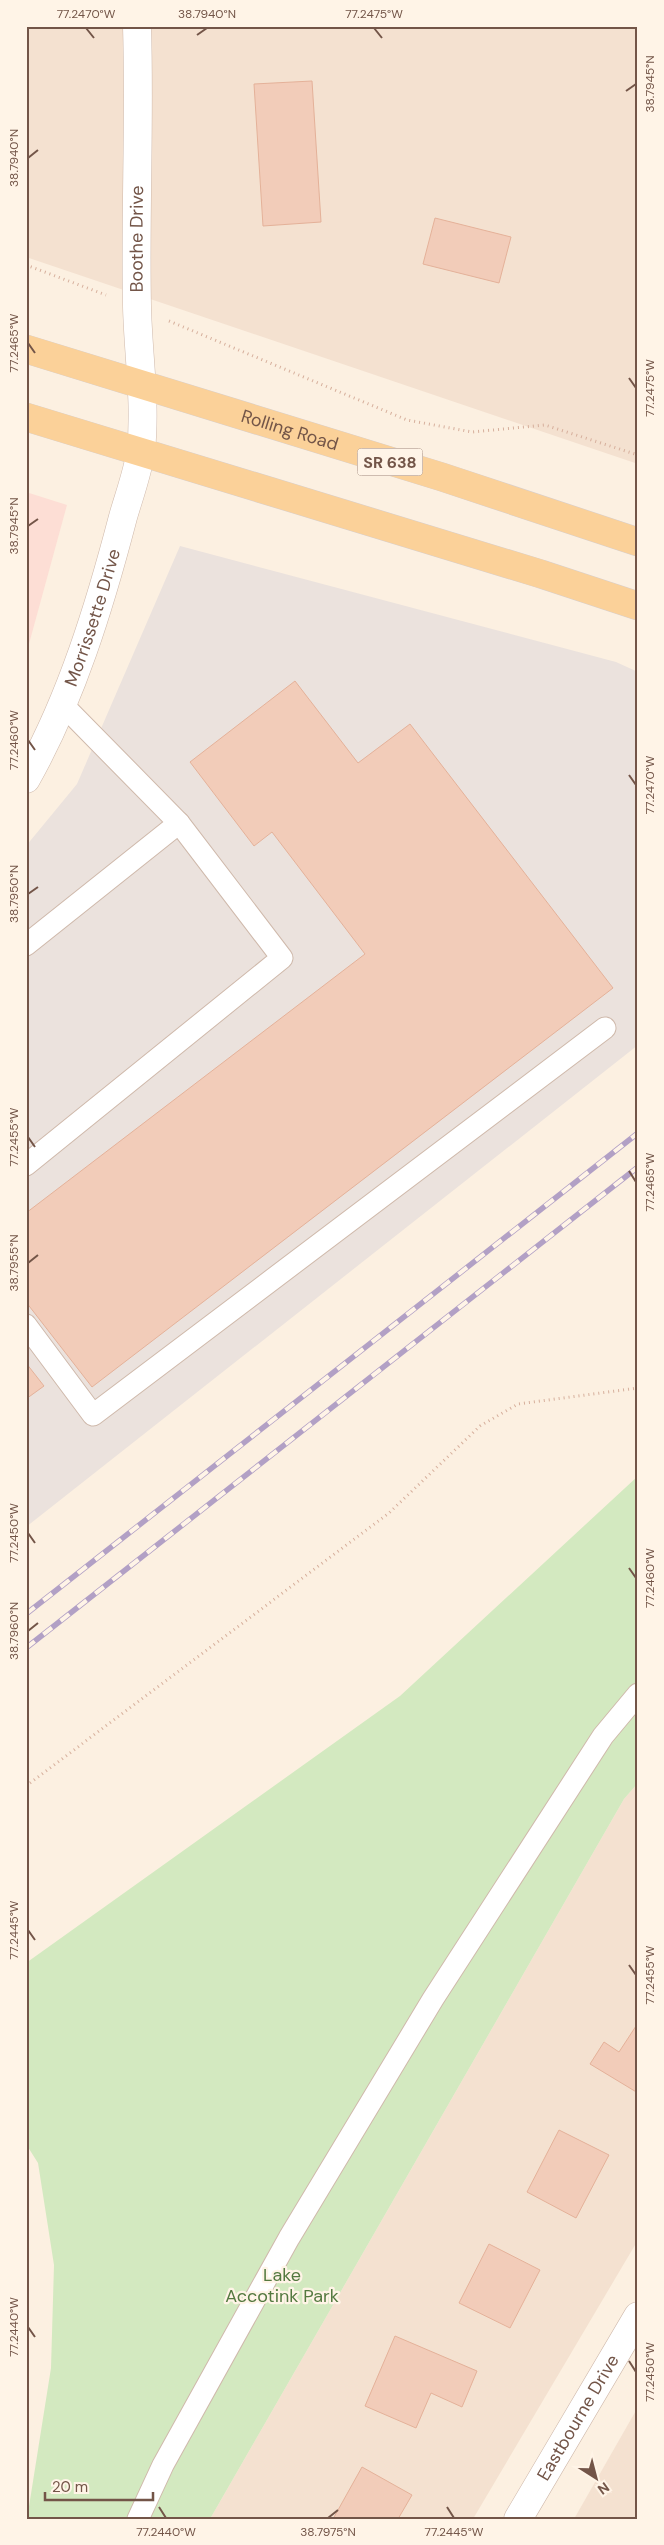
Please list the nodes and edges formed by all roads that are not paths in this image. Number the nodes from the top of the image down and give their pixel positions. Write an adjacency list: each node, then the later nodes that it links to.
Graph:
1 (137, 26): 3 (street, Boothe Drive)
2 (26, 348): 3 (main road, Rolling Road / SR 638)
3 (142, 384): 5 (street, Boothe Drive); 6 (main road, Rolling Road / SR 638)
4 (26, 417): 5 (main road)
5 (140, 450): 7 (main road); 8 (street, Morrissette Drive)
6 (638, 542)
7 (638, 606)
8 (63, 705): 9 (street, Morrissette Drive); 10 (lane)
9 (26, 779)
10 (179, 823): 11 (lane); 13 (lane)
11 (26, 946)
12 (605, 1028): 14 (lane)
13 (26, 1164)
14 (26, 1325)
15 (638, 1694): 17 (lane)
16 (638, 2316): 18 (street, Eastbourne Drive)
17 (138, 2519)
18 (518, 2519)

